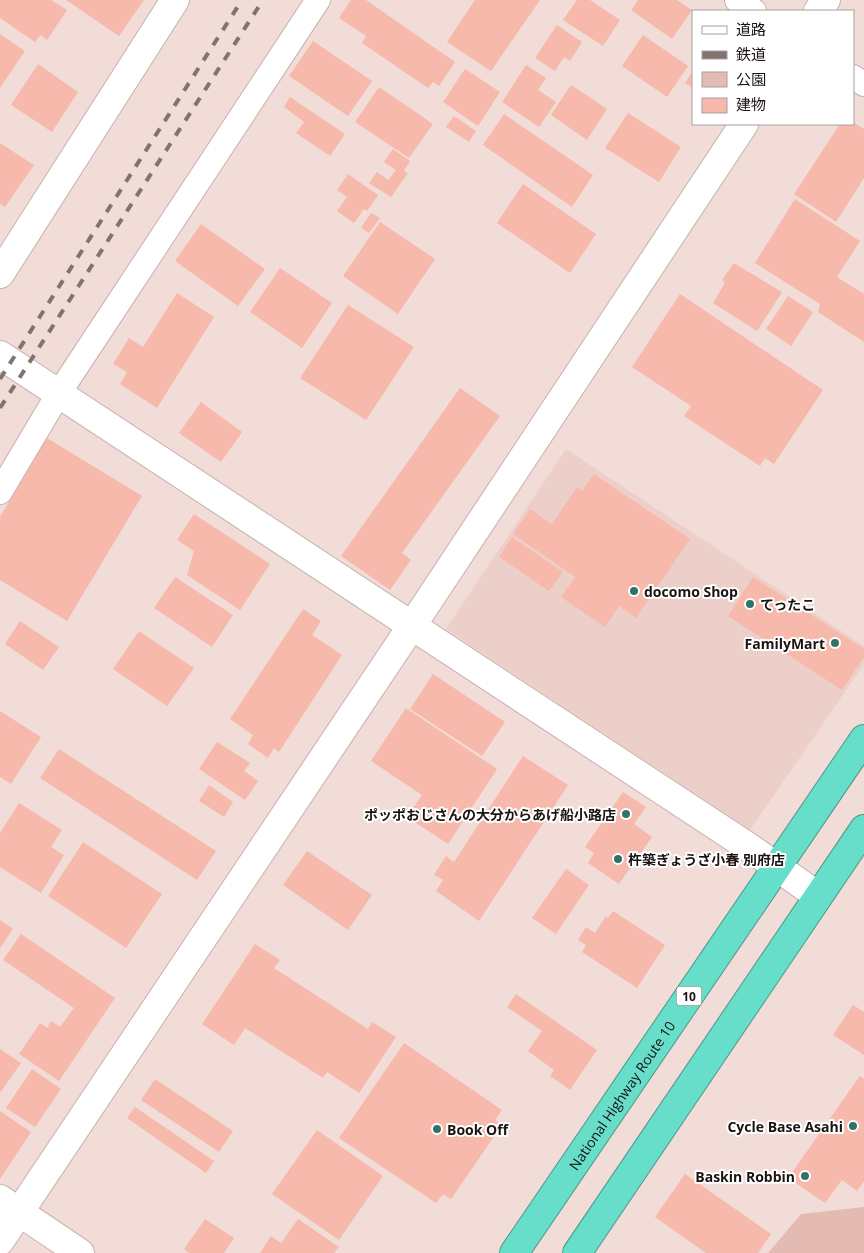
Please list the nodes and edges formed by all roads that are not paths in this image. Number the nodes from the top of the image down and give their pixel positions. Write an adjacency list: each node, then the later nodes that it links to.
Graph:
1 (175, 0): 6 (street)
2 (318, 0): 8 (street)
3 (737, 0): 4 (street)
4 (752, 10)
5 (743, 125): 10 (street)
6 (0, 274)
7 (0, 355): 8 (street)
8 (59, 393): 9 (street); 10 (street)
9 (0, 492)
10 (411, 626): 13 (street); 15 (street)
11 (864, 739): 13 (highway, National Highway Route 10 / 10)
12 (864, 829): 14 (highway)
13 (777, 868): 14 (street); 18 (highway, National Highway Route 10 / 10)
14 (818, 896): 19 (highway)
15 (10, 1206): 16 (street); 17 (street)
16 (0, 1242)
17 (80, 1253)
18 (514, 1253)
19 (577, 1253)

